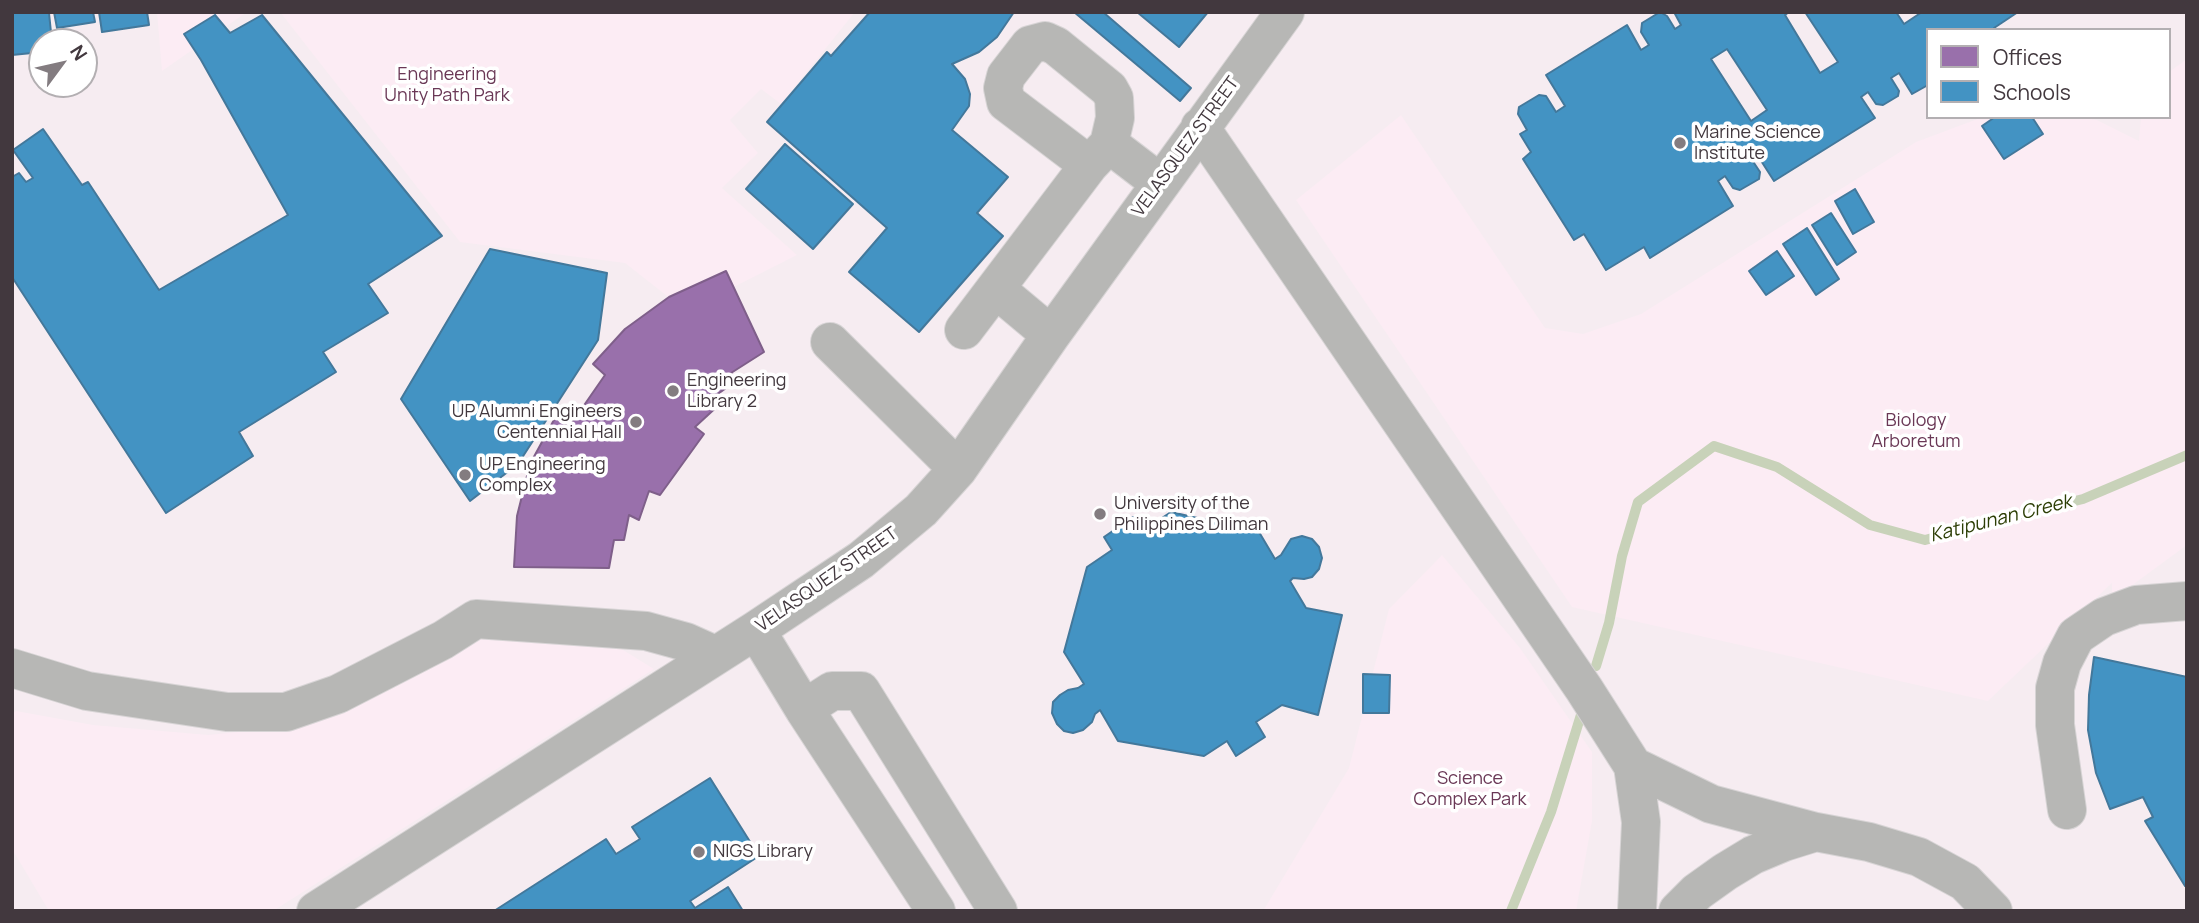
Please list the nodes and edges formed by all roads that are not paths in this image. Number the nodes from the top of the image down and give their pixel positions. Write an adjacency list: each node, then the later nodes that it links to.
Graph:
1 (1285, 12): 2 (street, VELASQUEZ STREET)
2 (1200, 127): 4 (street, VELASQUEZ STREET); 15 (street)
3 (1099, 154): 3 (street); 4 (street); 5 (street)
4 (1160, 183): 7 (street, VELASQUEZ STREET)
5 (996, 289): 6 (street); 7 (street)
6 (964, 330)
7 (1051, 334): 9 (street, VELASQUEZ STREET)
8 (830, 342): 9 (street)
9 (958, 469): 11 (street, VELASQUEZ STREET)
10 (2187, 601): 16 (street)
11 (756, 631): 12 (street, VELASQUEZ STREET); 14 (street)
12 (715, 655): 13 (street); 18 (street, VELASQUEZ STREET)
13 (12, 668)
14 (804, 709): 19 (street); 20 (street)
15 (1633, 766): 17 (street); 21 (street)
16 (2067, 810)
17 (1816, 832): 22 (street); 23 (street)
18 (316, 911)
19 (936, 911)
20 (998, 911)
21 (1637, 911)
22 (1678, 911)
23 (1993, 911)

